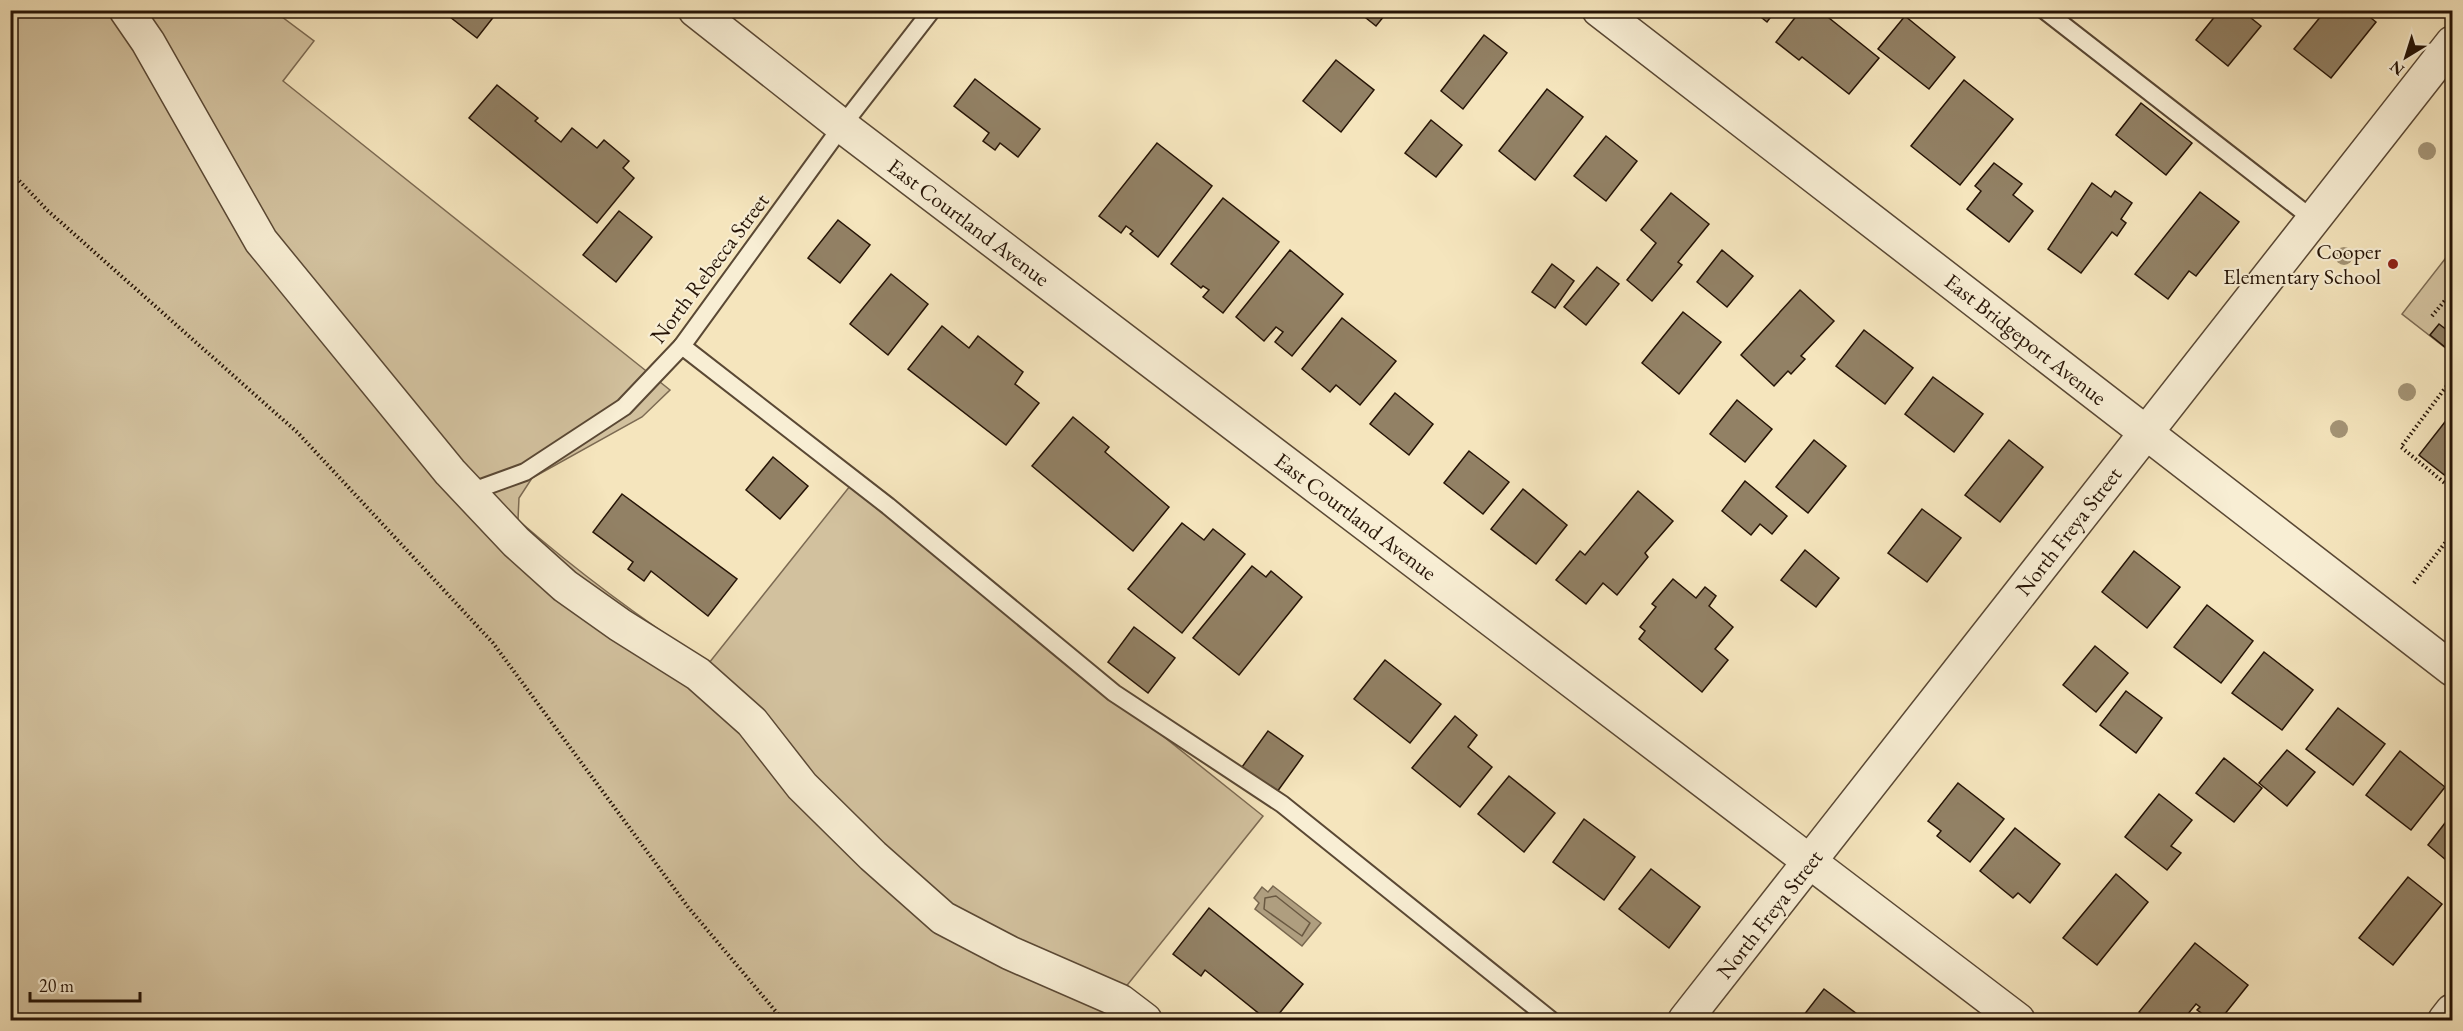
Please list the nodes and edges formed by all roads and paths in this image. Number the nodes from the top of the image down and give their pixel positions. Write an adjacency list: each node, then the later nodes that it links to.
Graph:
1 (126, 10): 16 (street)
2 (695, 10): 7 (street, East Courtland Avenue)
3 (932, 10): 7 (lane, North Rebecca Street)
4 (1599, 10): 14 (street, East Bridgeport Avenue)
5 (2044, 10): 9 (lane)
6 (2452, 44): 9 (street, North Freya Street)
7 (842, 126): 12 (lane, North Rebecca Street); 20 (street, East Courtland Avenue)
8 (10, 171): 22 (path)
9 (2314, 220): 14 (street, North Freya Street)
10 (2452, 299): 11 (path)
11 (2432, 316)
12 (682, 346): 16 (lane, North Rebecca Street); 24 (lane)
13 (2452, 379): 15 (path)
14 (2146, 431): 19 (street, East Bridgeport Avenue); 20 (street, North Freya Street)
15 (2452, 489)
16 (470, 492): 23 (street)
17 (2452, 534): 18 (path)
18 (2414, 583)
19 (2452, 669)
20 (1810, 861): 25 (street, North Freya Street); 26 (street, East Courtland Avenue)
21 (2452, 1011): 27 (street)
22 (783, 1020)
23 (1145, 1020)
24 (1551, 1020)
25 (1685, 1020)
26 (2018, 1020)
27 (2445, 1020)

